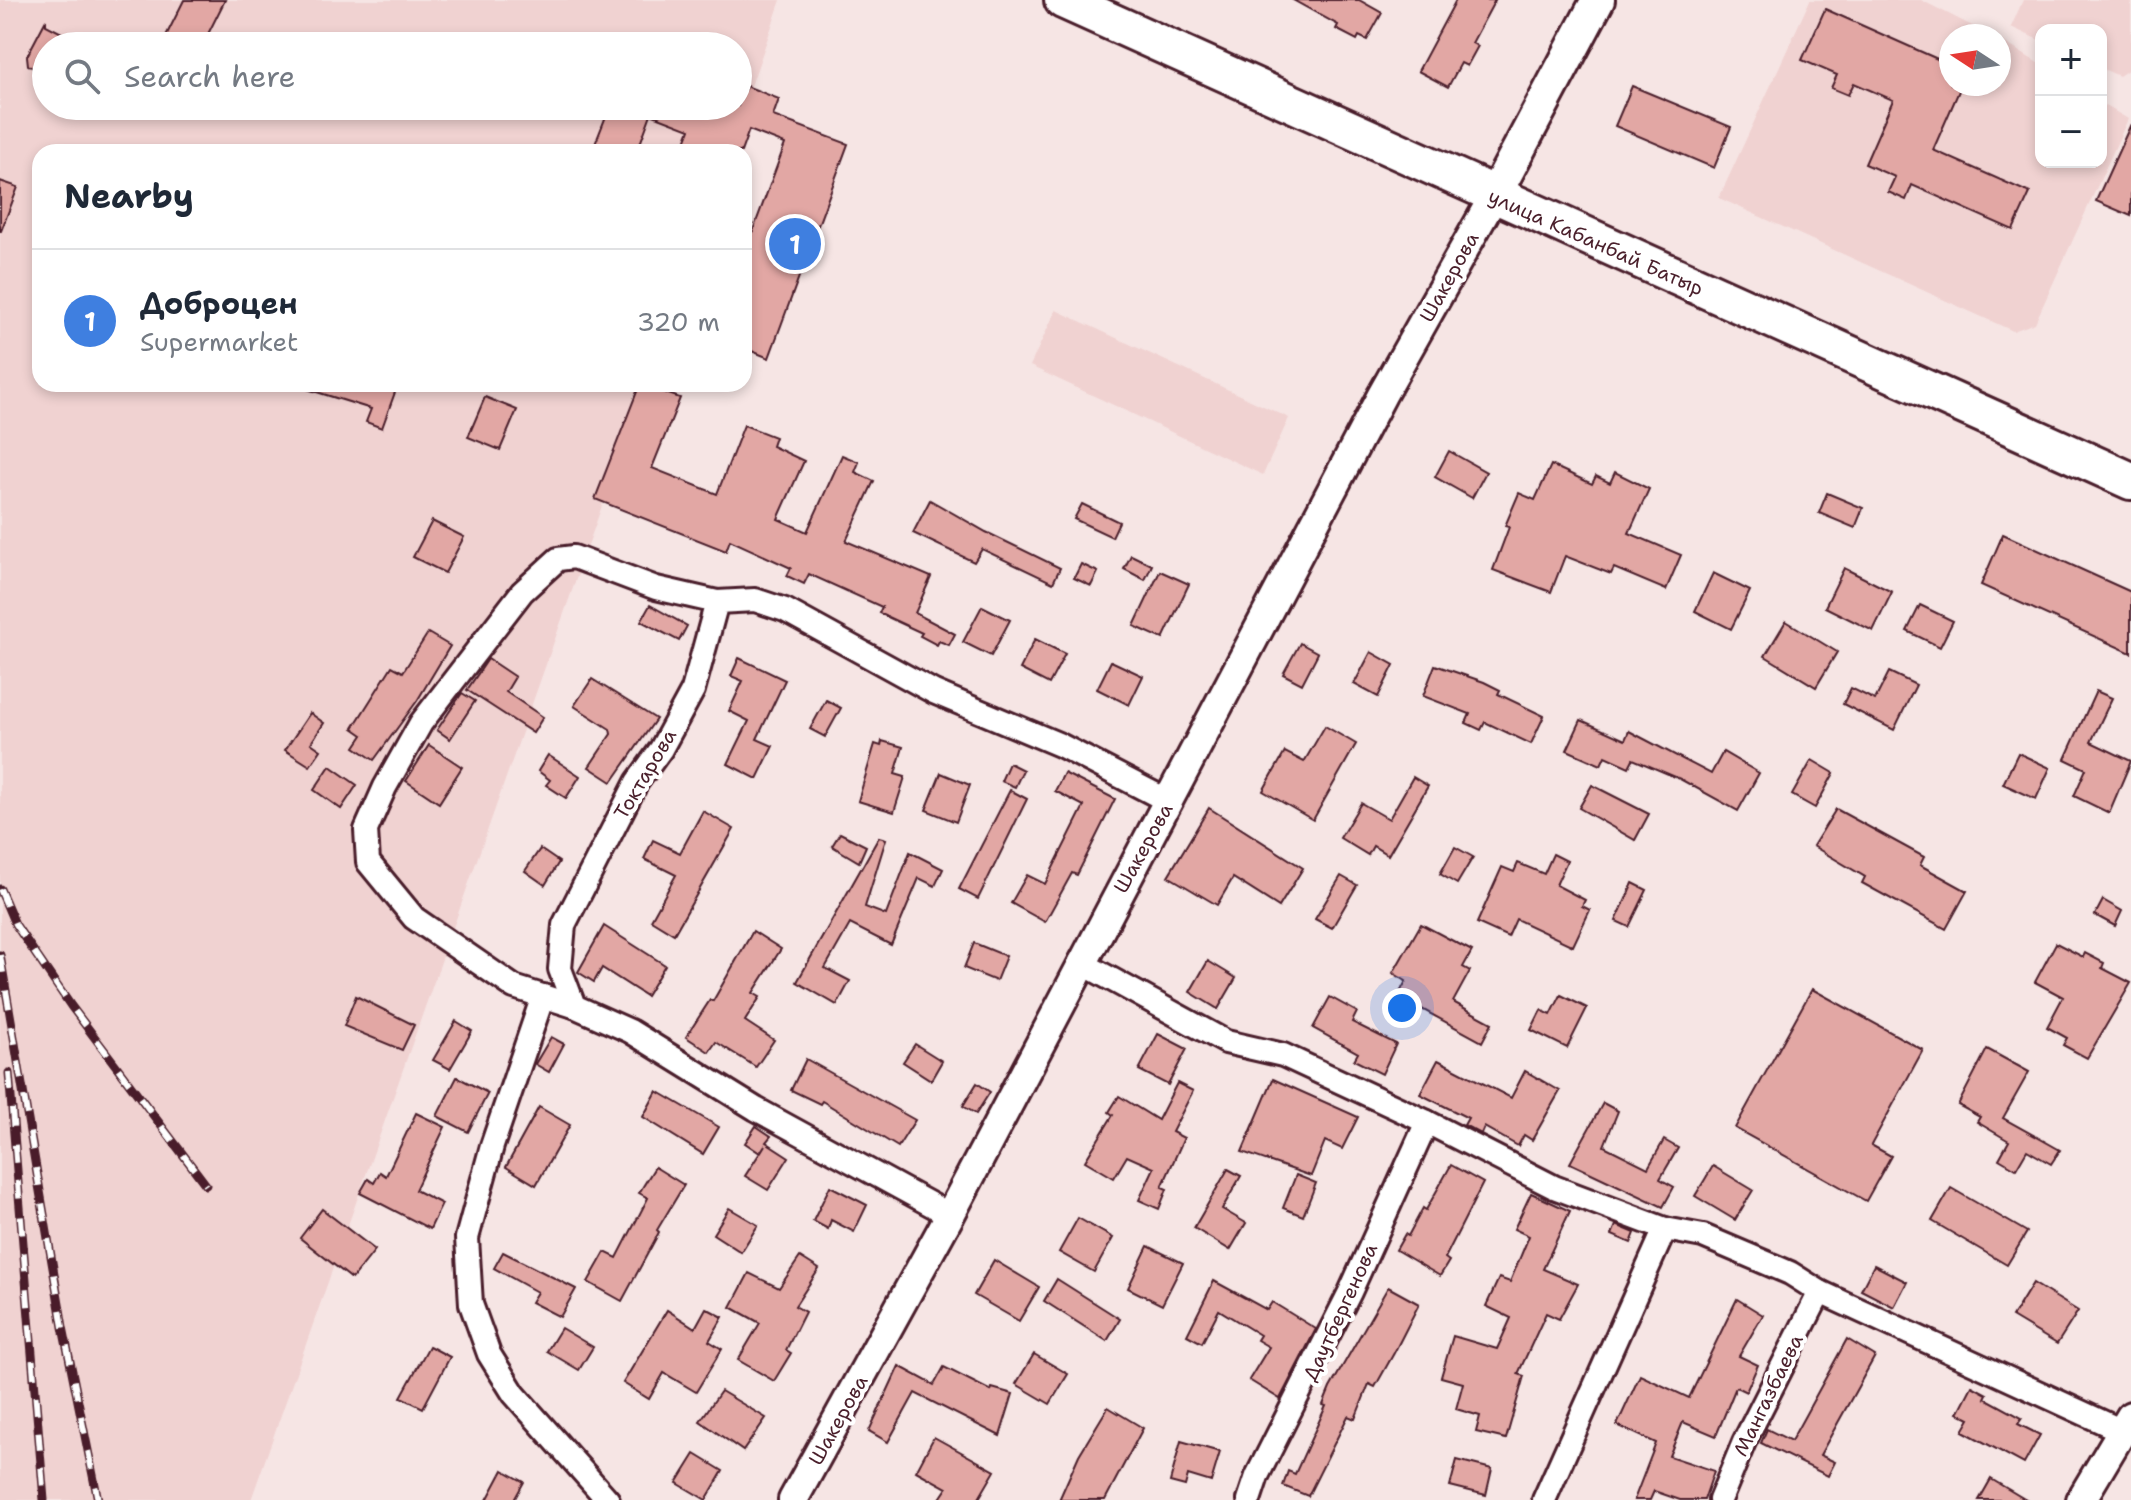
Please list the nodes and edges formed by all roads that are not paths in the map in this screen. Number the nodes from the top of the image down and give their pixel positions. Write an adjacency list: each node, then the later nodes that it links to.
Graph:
1 (1063, 0): 3 (main road, улица Кабанбай Батыр)
2 (1598, 0): 3 (main road)
3 (1494, 196): 4 (main road, улица Кабанбай Батыр); 6 (street, Шакерова)
4 (2131, 481)
5 (717, 602): 6 (street); 8 (street); 9 (street, Токтарова)
6 (1168, 801): 7 (street, Шакерова)
7 (1080, 962): 10 (street); 11 (street, Шакерова)
8 (543, 996): 9 (street); 15 (street)
9 (574, 1006): 11 (street)
10 (1427, 1122): 12 (street); 17 (street, Даутбергенова)
11 (950, 1215): 16 (street, Шакерова)
12 (1665, 1229): 13 (street); 18 (street)
13 (1820, 1292): 14 (street); 19 (street, Мангазбаева)
14 (2127, 1423): 20 (street)
15 (608, 1500)
16 (793, 1500)
17 (1249, 1500)
18 (1544, 1500)
19 (1720, 1500)
20 (2081, 1500)

